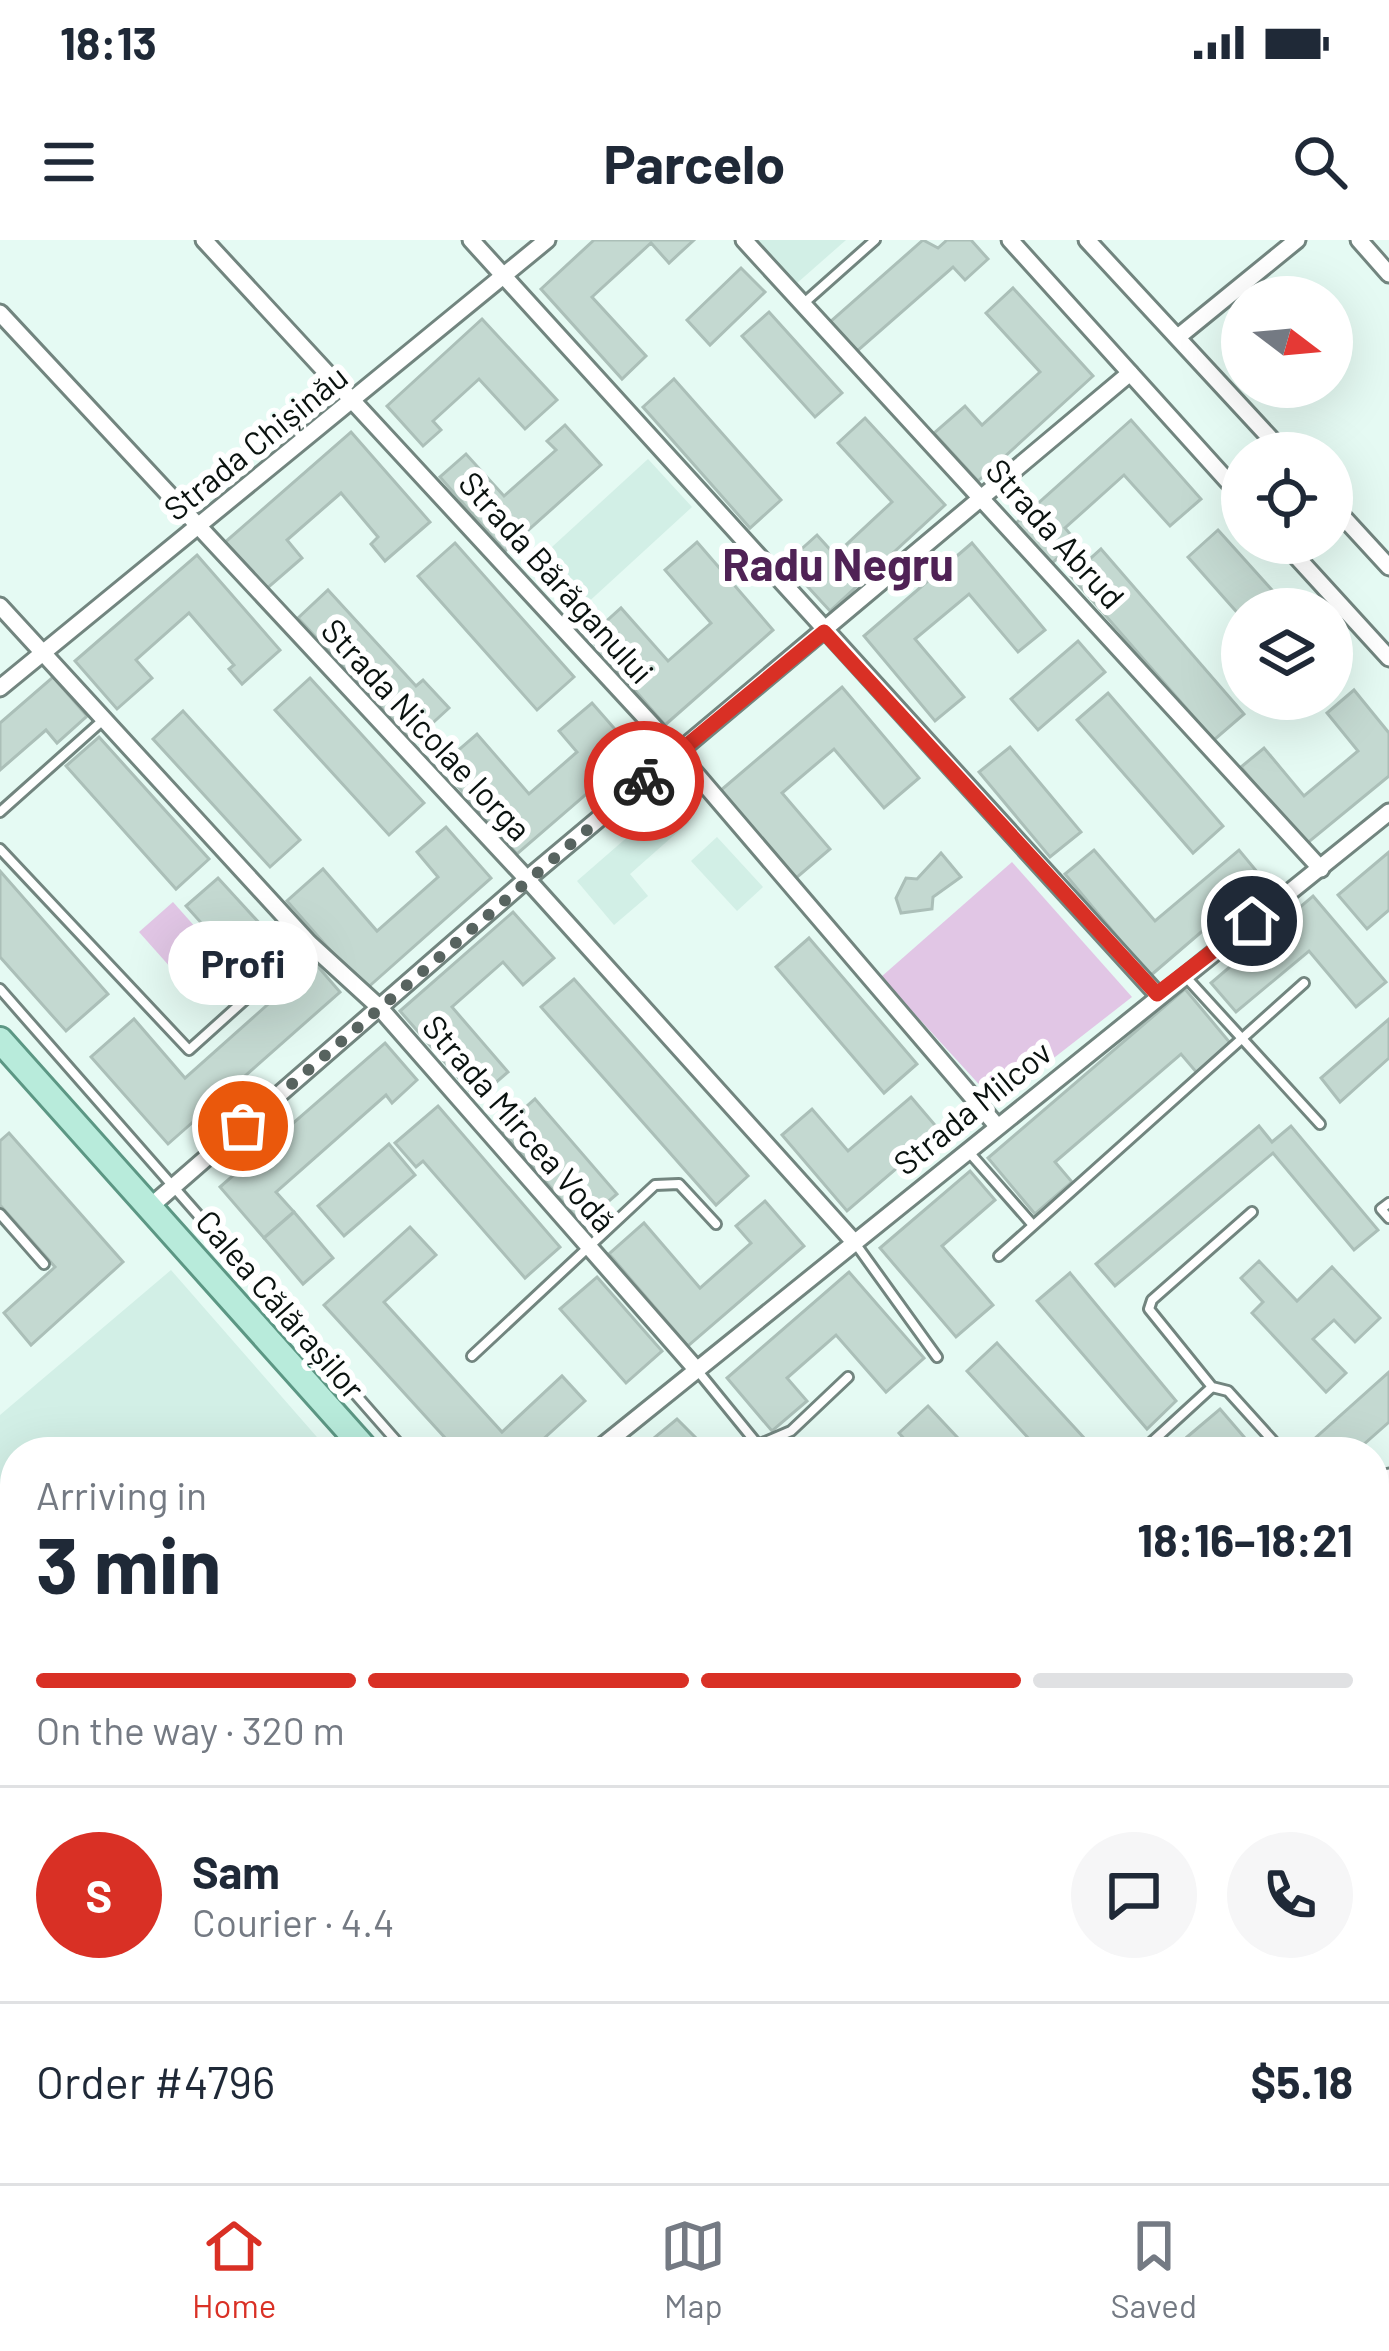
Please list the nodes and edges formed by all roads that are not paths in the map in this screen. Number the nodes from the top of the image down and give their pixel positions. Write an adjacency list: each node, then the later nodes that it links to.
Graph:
1 (204, 240): 16 (street, Strada Bărăganului)
2 (471, 240): 11 (street)
3 (547, 240): 11 (street, Strada Chișinău)
4 (744, 240): 12 (street, Strada Abrud)
5 (875, 240): 12 (lane)
6 (1010, 240): 15 (street)
7 (1087, 240): 14 (street)
8 (1297, 240): 14 (street)
9 (1359, 240): 10 (street)
10 (1389, 274)
11 (503, 276): 16 (street, Strada Chișinău); 25 (street)
12 (804, 304): 19 (street, Strada Abrud)
13 (0, 313): 21 (street, Strada Nicolae Iorga)
14 (1178, 337): 17 (street)
15 (1130, 374): 18 (street); 19 (street)
16 (354, 399): 21 (street, Strada Chișinău); 30 (street, Strada Bărăganului)
17 (1265, 432)
18 (1221, 474)
19 (984, 498): 25 (street); 34 (street, Strada Abrud)
20 (1353, 528): 23 (street)
21 (196, 529): 26 (street, Strada Chișinău); 35 (street, Strada Nicolae Iorga)
22 (1303, 564): 27 (street)
23 (1389, 567)
24 (0, 606): 26 (street, Strada Mircea Vodă)
25 (824, 632): 30 (street); 40 (street)
26 (43, 652): 28 (street, Strada Chișinău); 29 (street, Strada Mircea Vodă)
27 (1389, 658)
28 (0, 688)
29 (104, 720): 31 (lane); 36 (street, Strada Mircea Vodă)
30 (678, 753): 35 (street); 45 (street, Strada Bărăganului)
31 (0, 812)
32 (1389, 812): 34 (street, Strada Milcov)
33 (0, 849): 36 (lane)
34 (1321, 869): 37 (street, Strada Milcov)
35 (527, 879): 41 (street); 55 (street, Strada Nicolae Iorga)
36 (309, 943): 41 (street, Strada Mircea Vodă)
37 (1183, 974): 40 (street, Strada Milcov); 43 (lane)
38 (1304, 983): 43 (lane)
39 (0, 989): 47 (lane)
40 (1157, 994): 45 (street, Strada Milcov)
41 (379, 1006): 47 (street); 56 (street, Strada Mircea Vodă)
42 (0, 1040): 49 (main road, Calea Călărașilor)
43 (1244, 1041): 44 (lane); 53 (lane)
44 (1320, 1124)
45 (997, 1126): 46 (street, Strada Milcov)
46 (968, 1150): 53 (lane); 55 (street, Strada Milcov)
47 (175, 1186): 49 (street); 65 (lane)
48 (1389, 1203): 52 (lane)
49 (151, 1206): 64 (main road, Calea Călărașilor)
50 (1252, 1212): 63 (lane)
51 (0, 1214): 58 (lane)
52 (1389, 1218)
53 (1032, 1224): 57 (lane)
54 (716, 1225): 56 (lane)
55 (854, 1243): 60 (lane); 61 (street, Strada Milcov)
56 (589, 1248): 59 (lane); 61 (street, Strada Mircea Vodă)
57 (999, 1256)
58 (44, 1264)
59 (472, 1355)
60 (937, 1357)
61 (696, 1369): 66 (street, Strada Milcov); 67 (lane)
62 (848, 1377): 68 (lane)
63 (1212, 1387): 69 (lane); 70 (lane)
64 (355, 1437)
65 (393, 1437)
66 (613, 1437)
67 (745, 1437)
68 (779, 1437)
69 (1158, 1437)
70 (1269, 1437)

